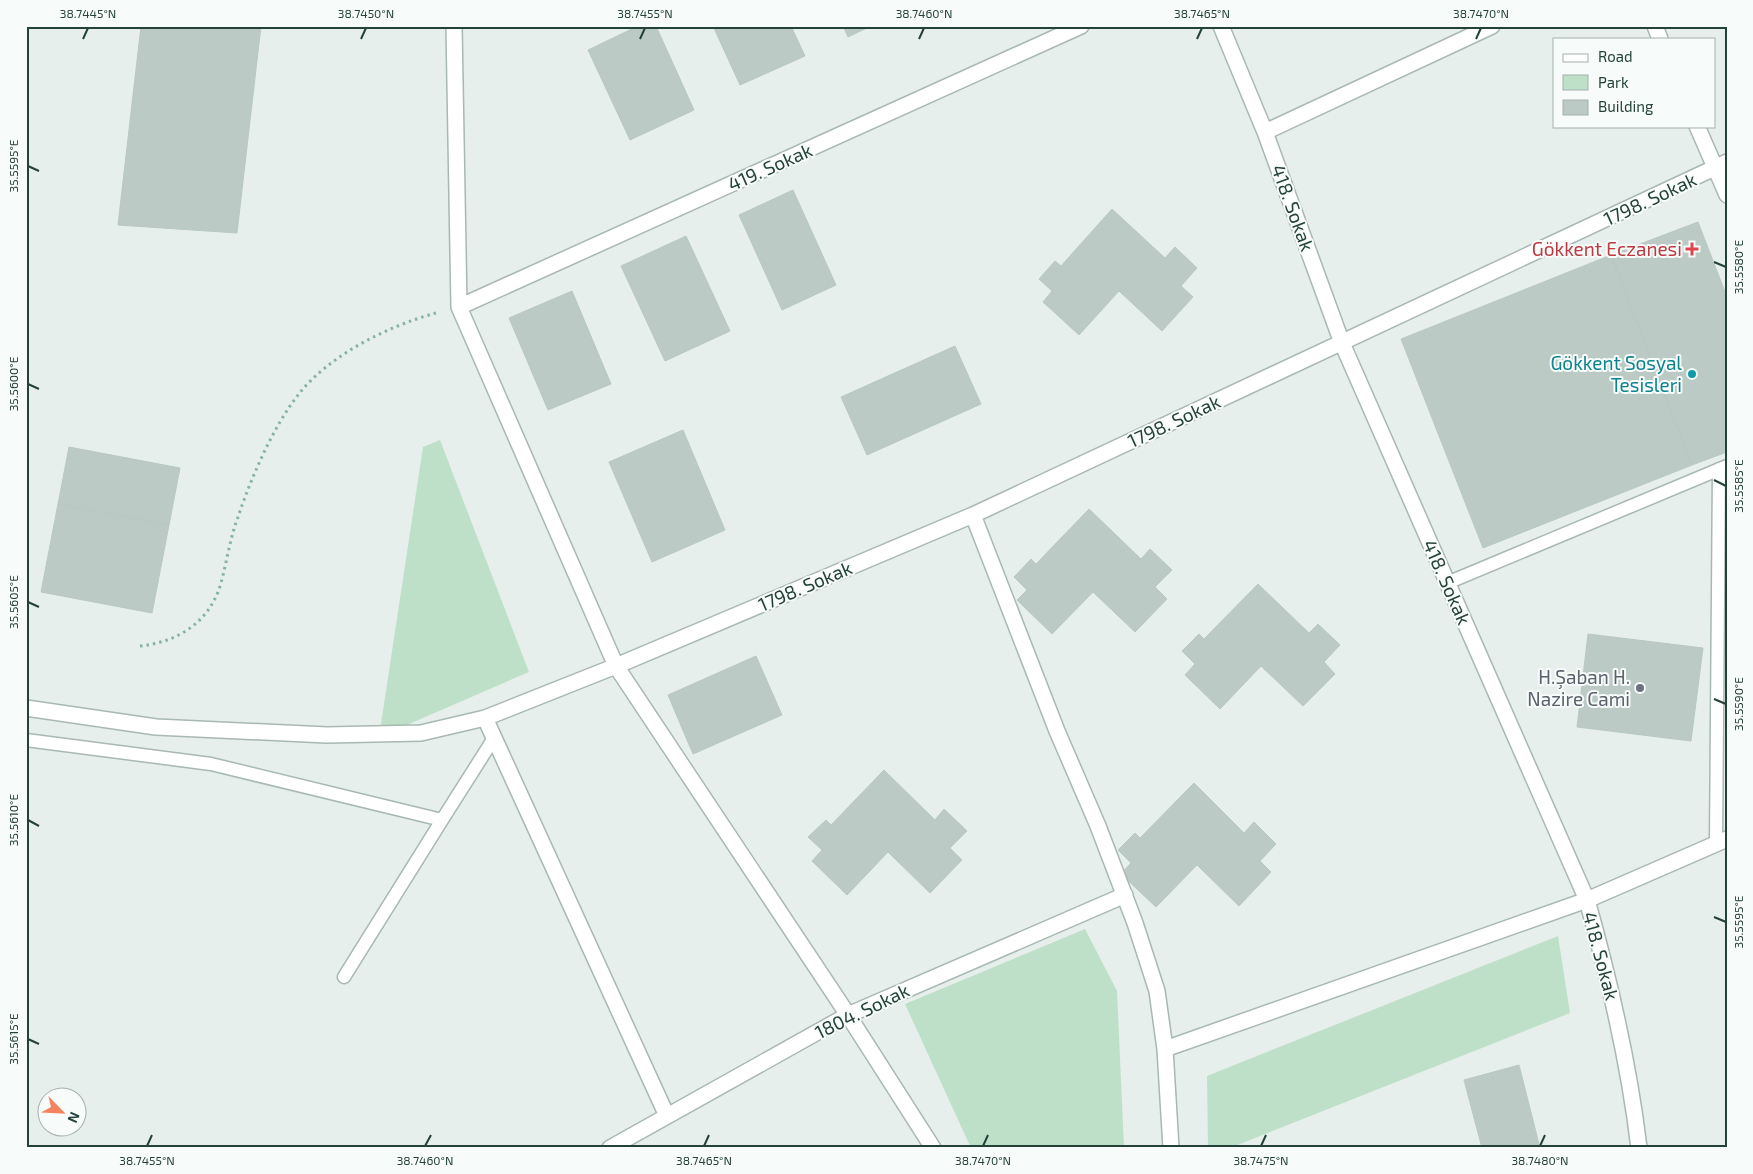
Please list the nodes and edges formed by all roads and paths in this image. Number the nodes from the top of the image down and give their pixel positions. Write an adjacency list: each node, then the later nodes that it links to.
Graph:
1 (454, 26): 11 (street)
2 (1081, 26): 11 (street, 419. Sokak)
3 (1221, 26): 8 (street, 418. Sokak)
4 (1492, 26): 8 (street)
5 (1655, 26): 6 (street)
6 (1660, 38)
7 (1698, 128): 9 (street)
8 (1265, 132): 12 (street, 418. Sokak)
9 (1721, 165): 10 (street); 12 (street, 1798. Sokak)
10 (1727, 195)
11 (459, 307): 16 (path); 17 (street)
12 (1342, 343): 14 (street, 1798. Sokak); 15 (street, 418. Sokak)
13 (1723, 468): 15 (lane); 23 (lane)
14 (972, 515): 17 (street, 1798. Sokak); 24 (street)
15 (1447, 583): 25 (street, 418. Sokak)
16 (140, 646)
17 (616, 666): 19 (street, 1798. Sokak); 27 (street)
18 (26, 708): 19 (street, 1798. Sokak)
19 (486, 718): 20 (street)
20 (494, 738): 22 (lane); 29 (street)
21 (26, 740): 22 (lane)
22 (442, 820): 26 (lane)
23 (1721, 841): 25 (street)
24 (1125, 895): 27 (street, 1804. Sokak); 28 (street)
25 (1587, 900): 28 (street); 33 (street, 418. Sokak)
26 (344, 977)
27 (848, 1014): 29 (street, 1804. Sokak); 31 (street)
28 (1165, 1050): 32 (street)
29 (667, 1116): 30 (street, 1804. Sokak)
30 (610, 1148)
31 (934, 1148)
32 (1171, 1148)
33 (1639, 1148)

